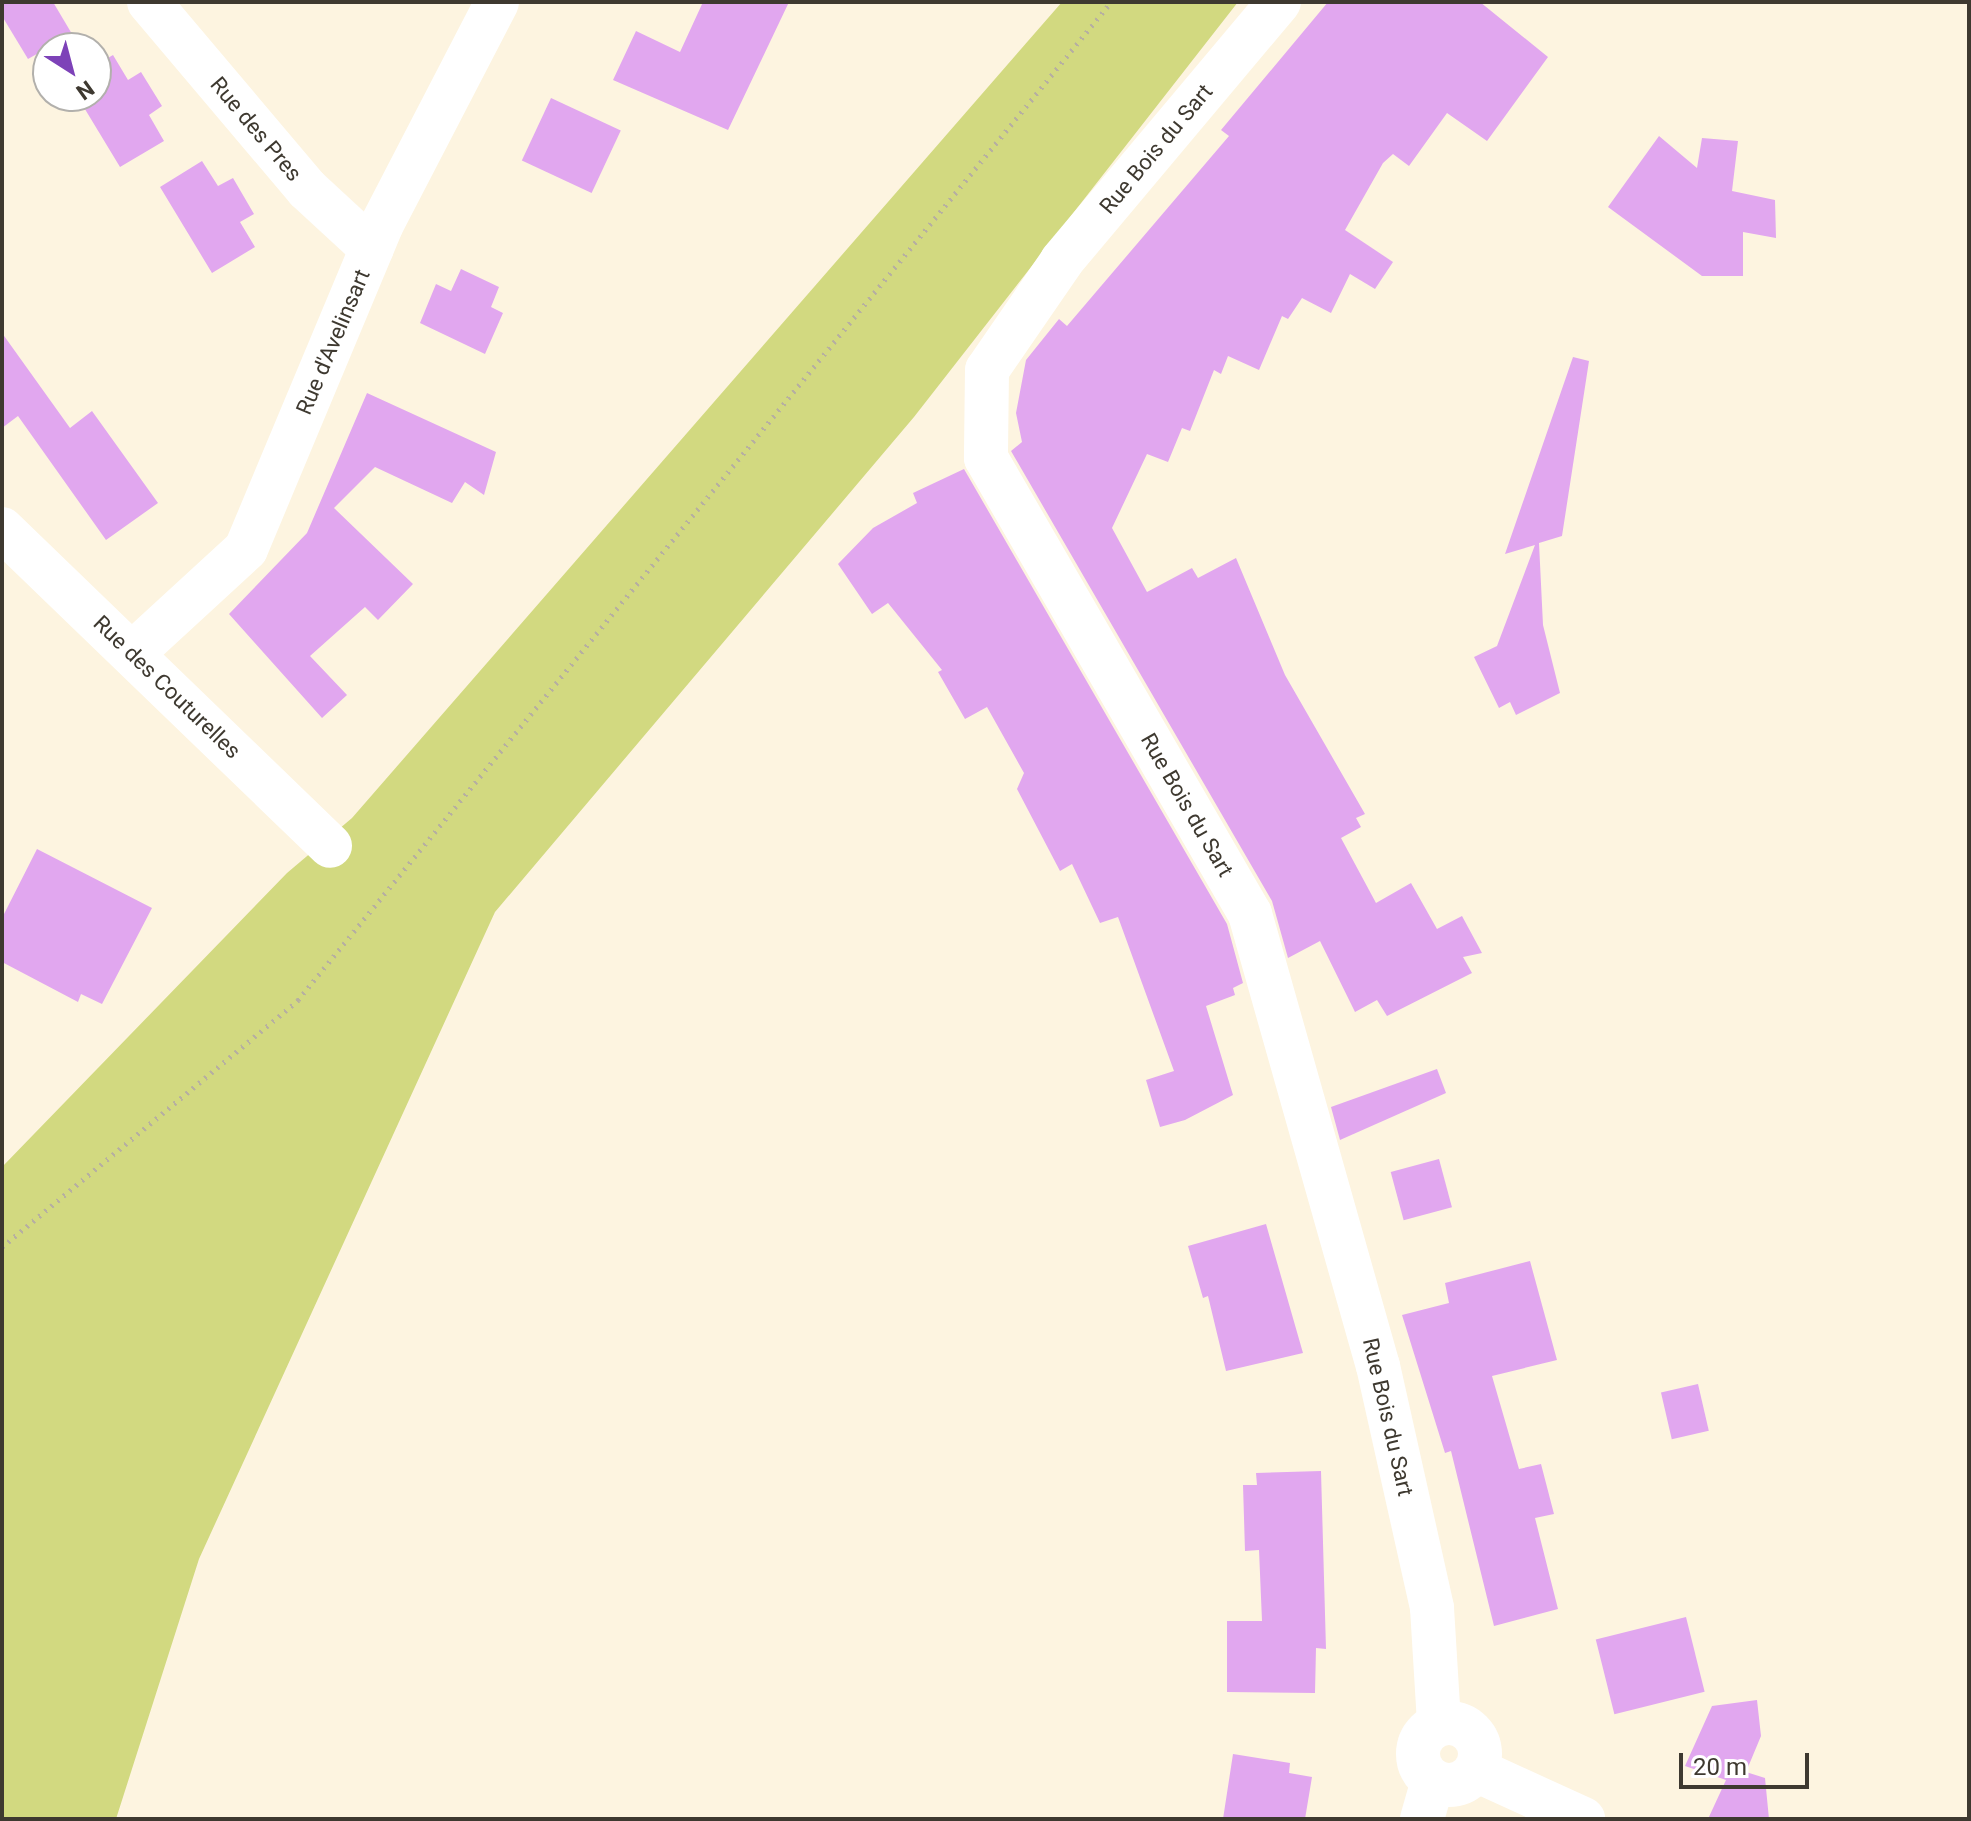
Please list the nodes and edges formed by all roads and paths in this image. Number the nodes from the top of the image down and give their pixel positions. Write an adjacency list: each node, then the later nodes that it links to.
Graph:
1 (149, 2): 5 (street, Rue des Pres)
2 (497, 2): 5 (street, Rue d'Avelinsart)
3 (1111, 2): 9 (path)
4 (1279, 2): 10 (street, Rue Bois du Sart)
5 (372, 249): 7 (street, Rue d'Avelinsart)
6 (2, 529): 7 (street, Rue des Couturelles)
7 (134, 652): 8 (street, Rue des Couturelles)
8 (330, 846)
9 (2, 1247)
10 (1439, 1724): 11 (street); 12 (street)
11 (1476, 1770): 12 (street); 13 (street)
12 (1427, 1800)
13 (1583, 1819)

